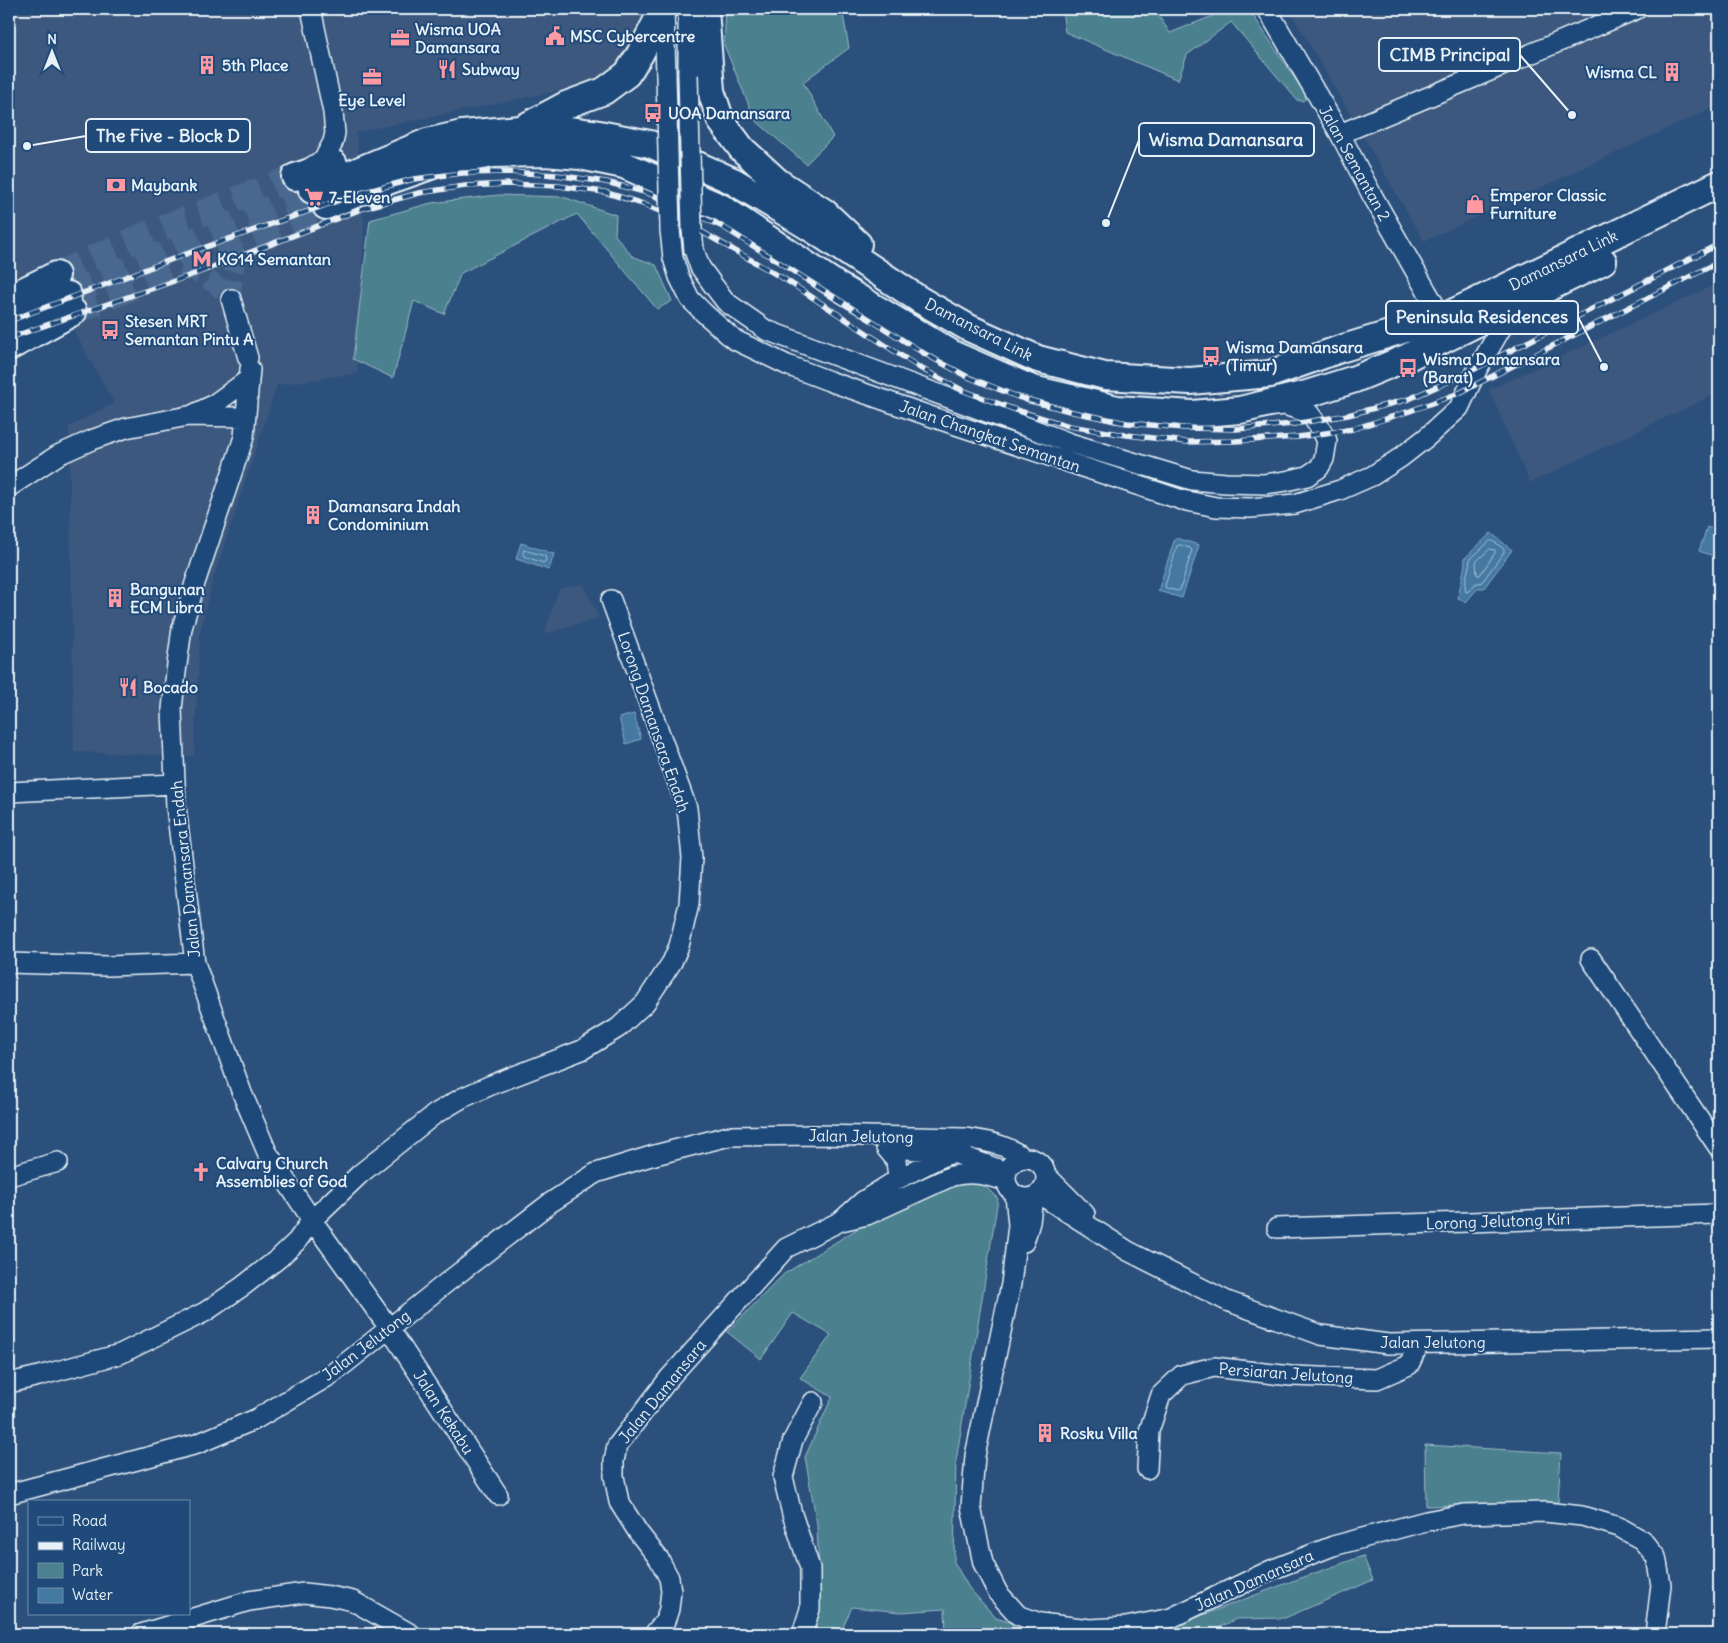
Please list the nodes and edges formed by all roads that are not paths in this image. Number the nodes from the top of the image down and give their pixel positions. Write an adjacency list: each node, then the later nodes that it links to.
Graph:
1 (311, 9): 10 (street)
2 (664, 9): 7 (highway); 16 (street, Jalan Changkat Semantan, bridge)
3 (688, 9): 21 (street, Jalan Changkat Semantan, bridge)
4 (704, 9): 15 (highway)
5 (1266, 9): 8 (street, Jalan Semantan 2)
6 (1637, 9): 8 (street)
7 (520, 129): 10 (highway, Damansara Link); 15 (highway, Damansara Link)
8 (1340, 134): 17 (street, Jalan Semantan 2)
9 (1719, 184): 17 (highway, Damansara Link)
10 (311, 191): 21 (highway, Damansara Link)
11 (1719, 205): 16 (highway, Damansara Link)
12 (66, 294): 13 (highway); 18 (highway); 19 (highway)
13 (9, 298)
14 (231, 299): 20 (street, Jalan Damansara Endah)
15 (920, 300): 17 (highway, Damansara Link)
16 (1516, 303): 21 (highway, Damansara Link)
17 (1442, 318)
18 (9, 325)
19 (9, 347)
20 (249, 369): 22 (street); 23 (street, Jalan Damansara Endah)
21 (1240, 410)
22 (188, 416): 23 (street); 24 (street)
23 (246, 417): 26 (street, Jalan Damansara Endah)
24 (9, 486)
25 (611, 600): 41 (street, Lorong Damansara Endah)
26 (175, 784): 27 (street); 30 (street, Jalan Damansara Endah)
27 (9, 792)
28 (1591, 960): 33 (street)
29 (9, 963): 30 (street)
30 (195, 963): 41 (street, Jalan Damansara Endah)
31 (695, 1146): 32 (street, Jalan Jelutong); 39 (street, Jalan Jelutong); 45 (street, Jalan Jelutong)
32 (886, 1148): 34 (street, Jalan Jelutong); 38 (street)
33 (1719, 1148)
34 (954, 1153): 38 (street, Jalan Damansara); 39 (street, Jalan Damansara)
35 (58, 1162): 36 (street)
36 (9, 1176)
37 (1047, 1176): 39 (street); 39 (street, Jalan Jelutong); 44 (street, Jalan Jelutong)
38 (898, 1179): 42 (street, Jalan Damansara)
39 (1020, 1180): 42 (street, Jalan Damansara); 44 (street, Jalan Jelutong); 57 (street, Jalan Damansara)
40 (1719, 1214): 43 (street, Lorong Jelutong Kiri)
41 (312, 1220): 45 (street, Jalan Damansara Endah); 48 (street, Lorong Damansara Endah)
42 (842, 1221): 55 (street, Jalan Damansara)
43 (1277, 1228)
44 (1109, 1238): 47 (street, Jalan Jelutong)
45 (389, 1328): 51 (street, Jalan Jelutong); 52 (street, Jalan Kekabu)
46 (1719, 1338): 47 (street, Jalan Jelutong)
47 (1419, 1344): 50 (street, Persiaran Jelutong)
48 (9, 1382)
49 (813, 1402): 56 (street)
50 (1147, 1468)
51 (9, 1494)
52 (498, 1496)
53 (141, 1634): 54 (street)
54 (411, 1634)
55 (654, 1634)
56 (802, 1634)
57 (1654, 1634)

